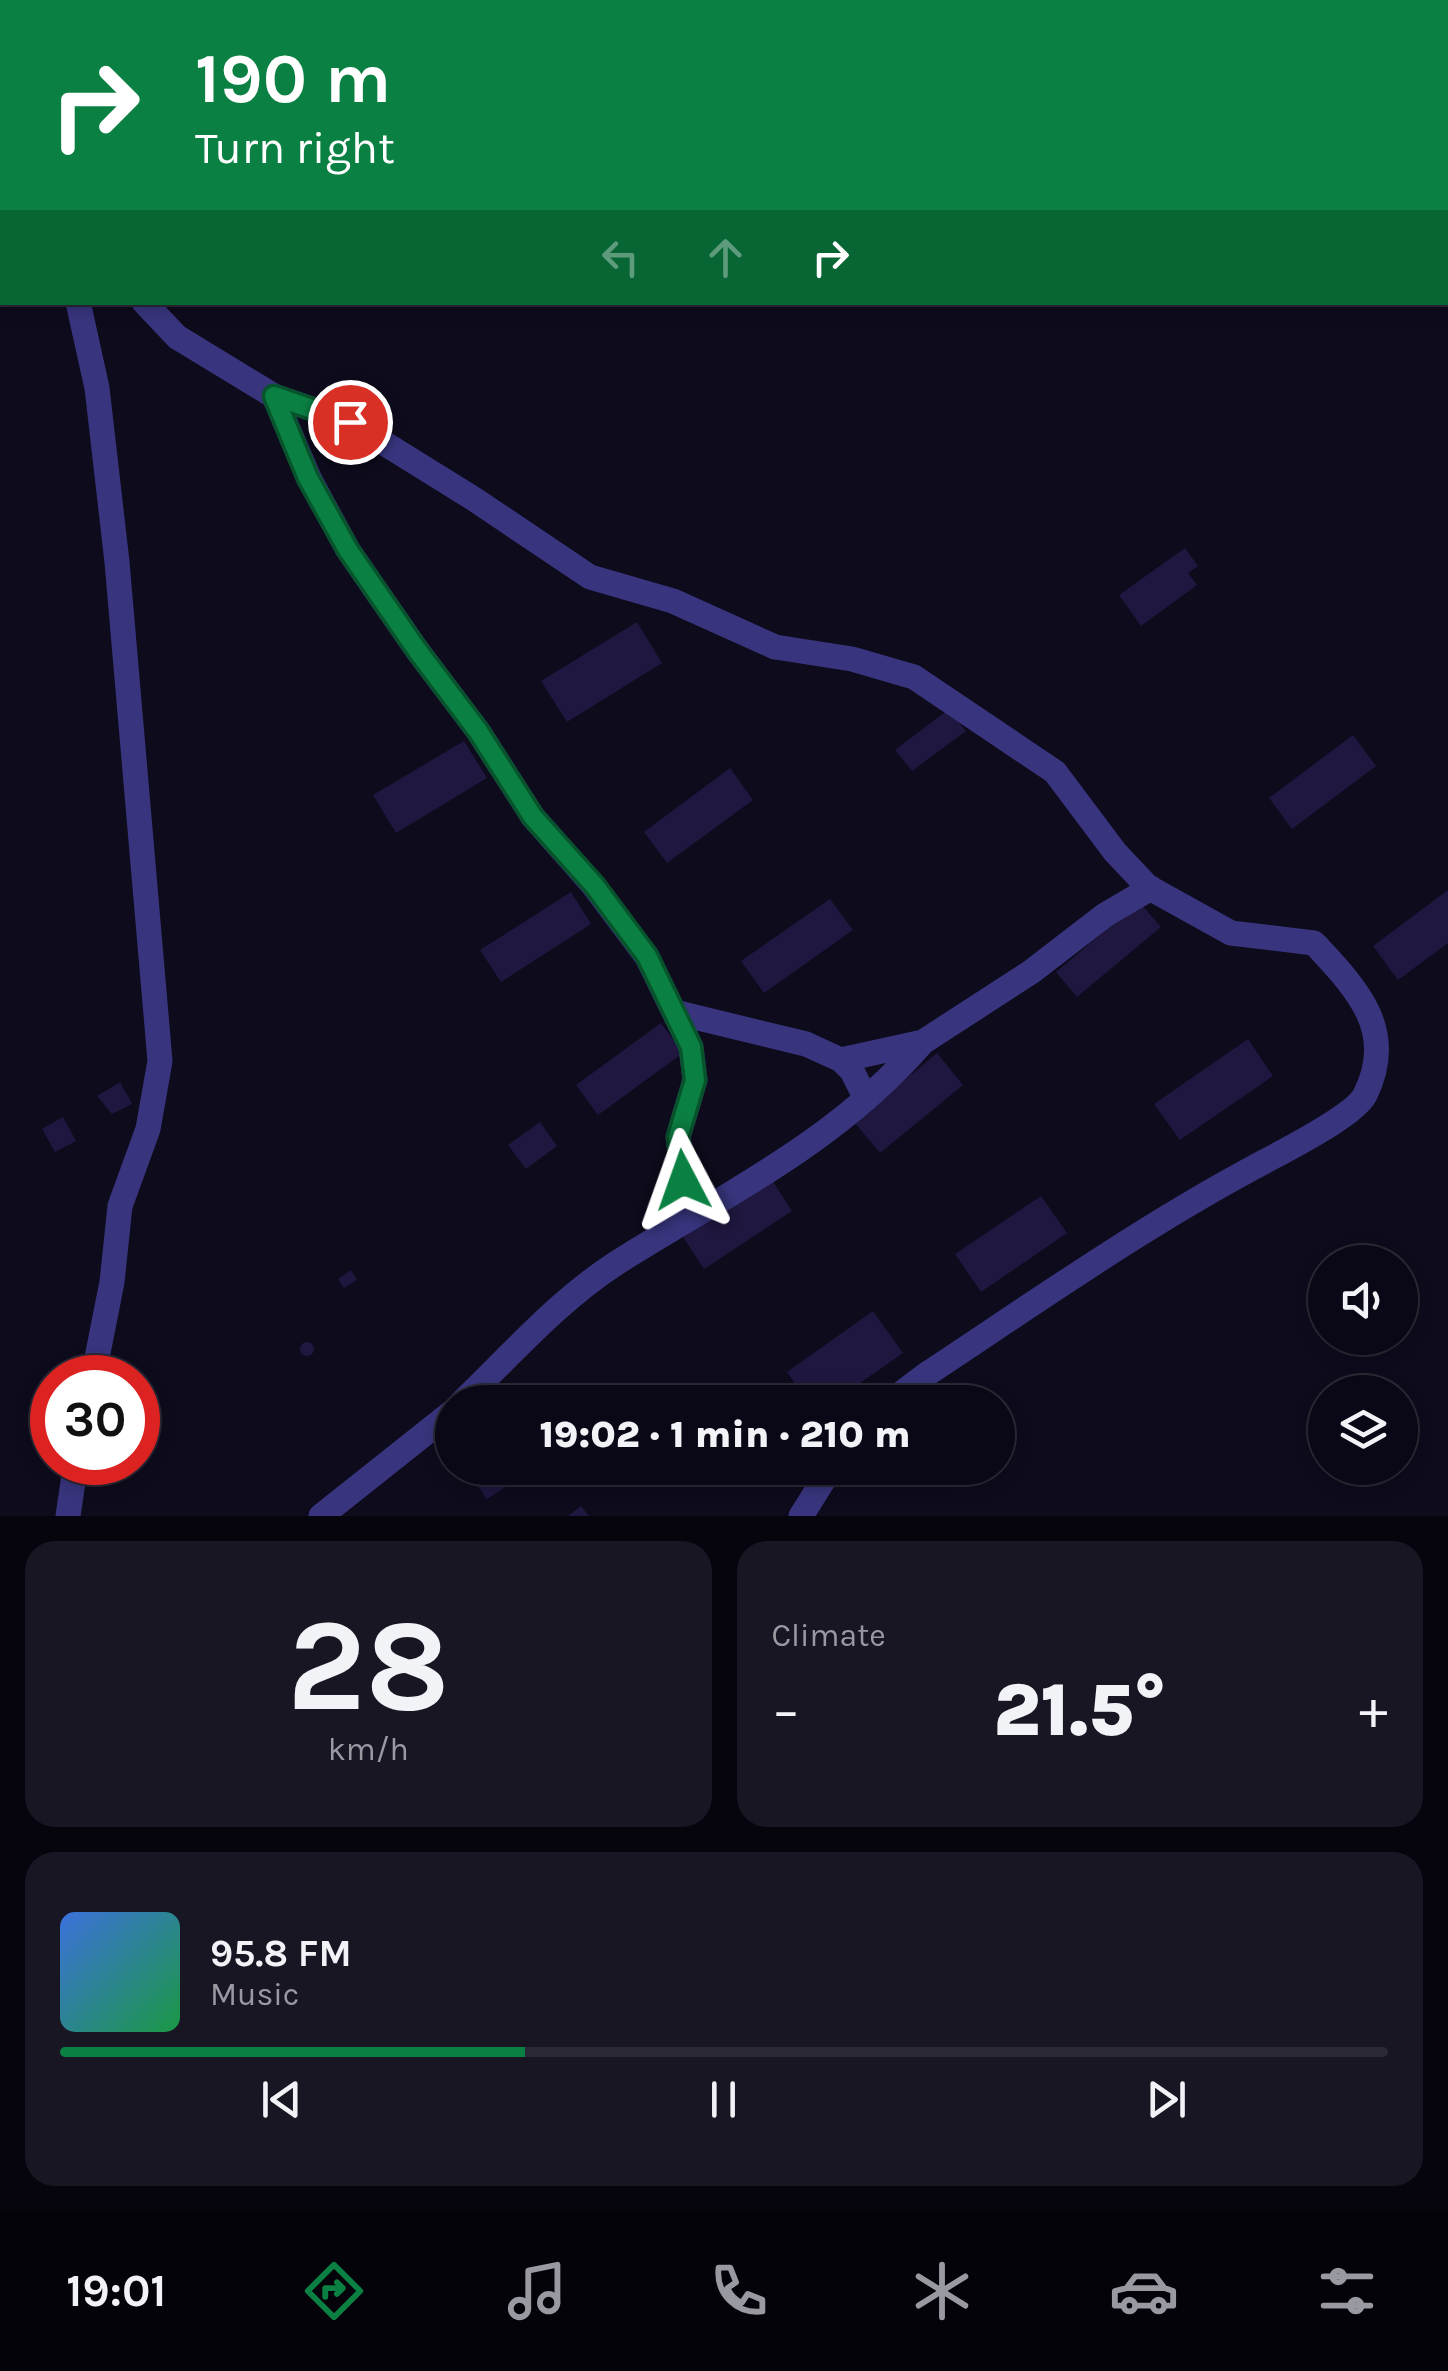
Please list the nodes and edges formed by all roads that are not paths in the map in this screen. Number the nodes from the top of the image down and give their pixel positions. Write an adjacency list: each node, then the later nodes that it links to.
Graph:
1 (79, 305): 10 (street)
2 (147, 305): 3 (street)
3 (274, 396): 4 (street); 5 (street)
4 (1150, 888): 6 (street); 12 (street)
5 (674, 1012): 7 (street); 9 (street)
6 (923, 1042): 7 (street); 8 (street)
7 (841, 1060): 8 (street)
8 (866, 1099): 9 (street)
9 (713, 1206): 11 (street)
10 (98, 1355)
11 (480, 1385)
12 (912, 1385)
13 (435, 1425): 17 (street)
14 (73, 1485): 16 (street)
15 (820, 1485): 18 (street)
16 (68, 1516)
17 (321, 1516)
18 (801, 1516)

